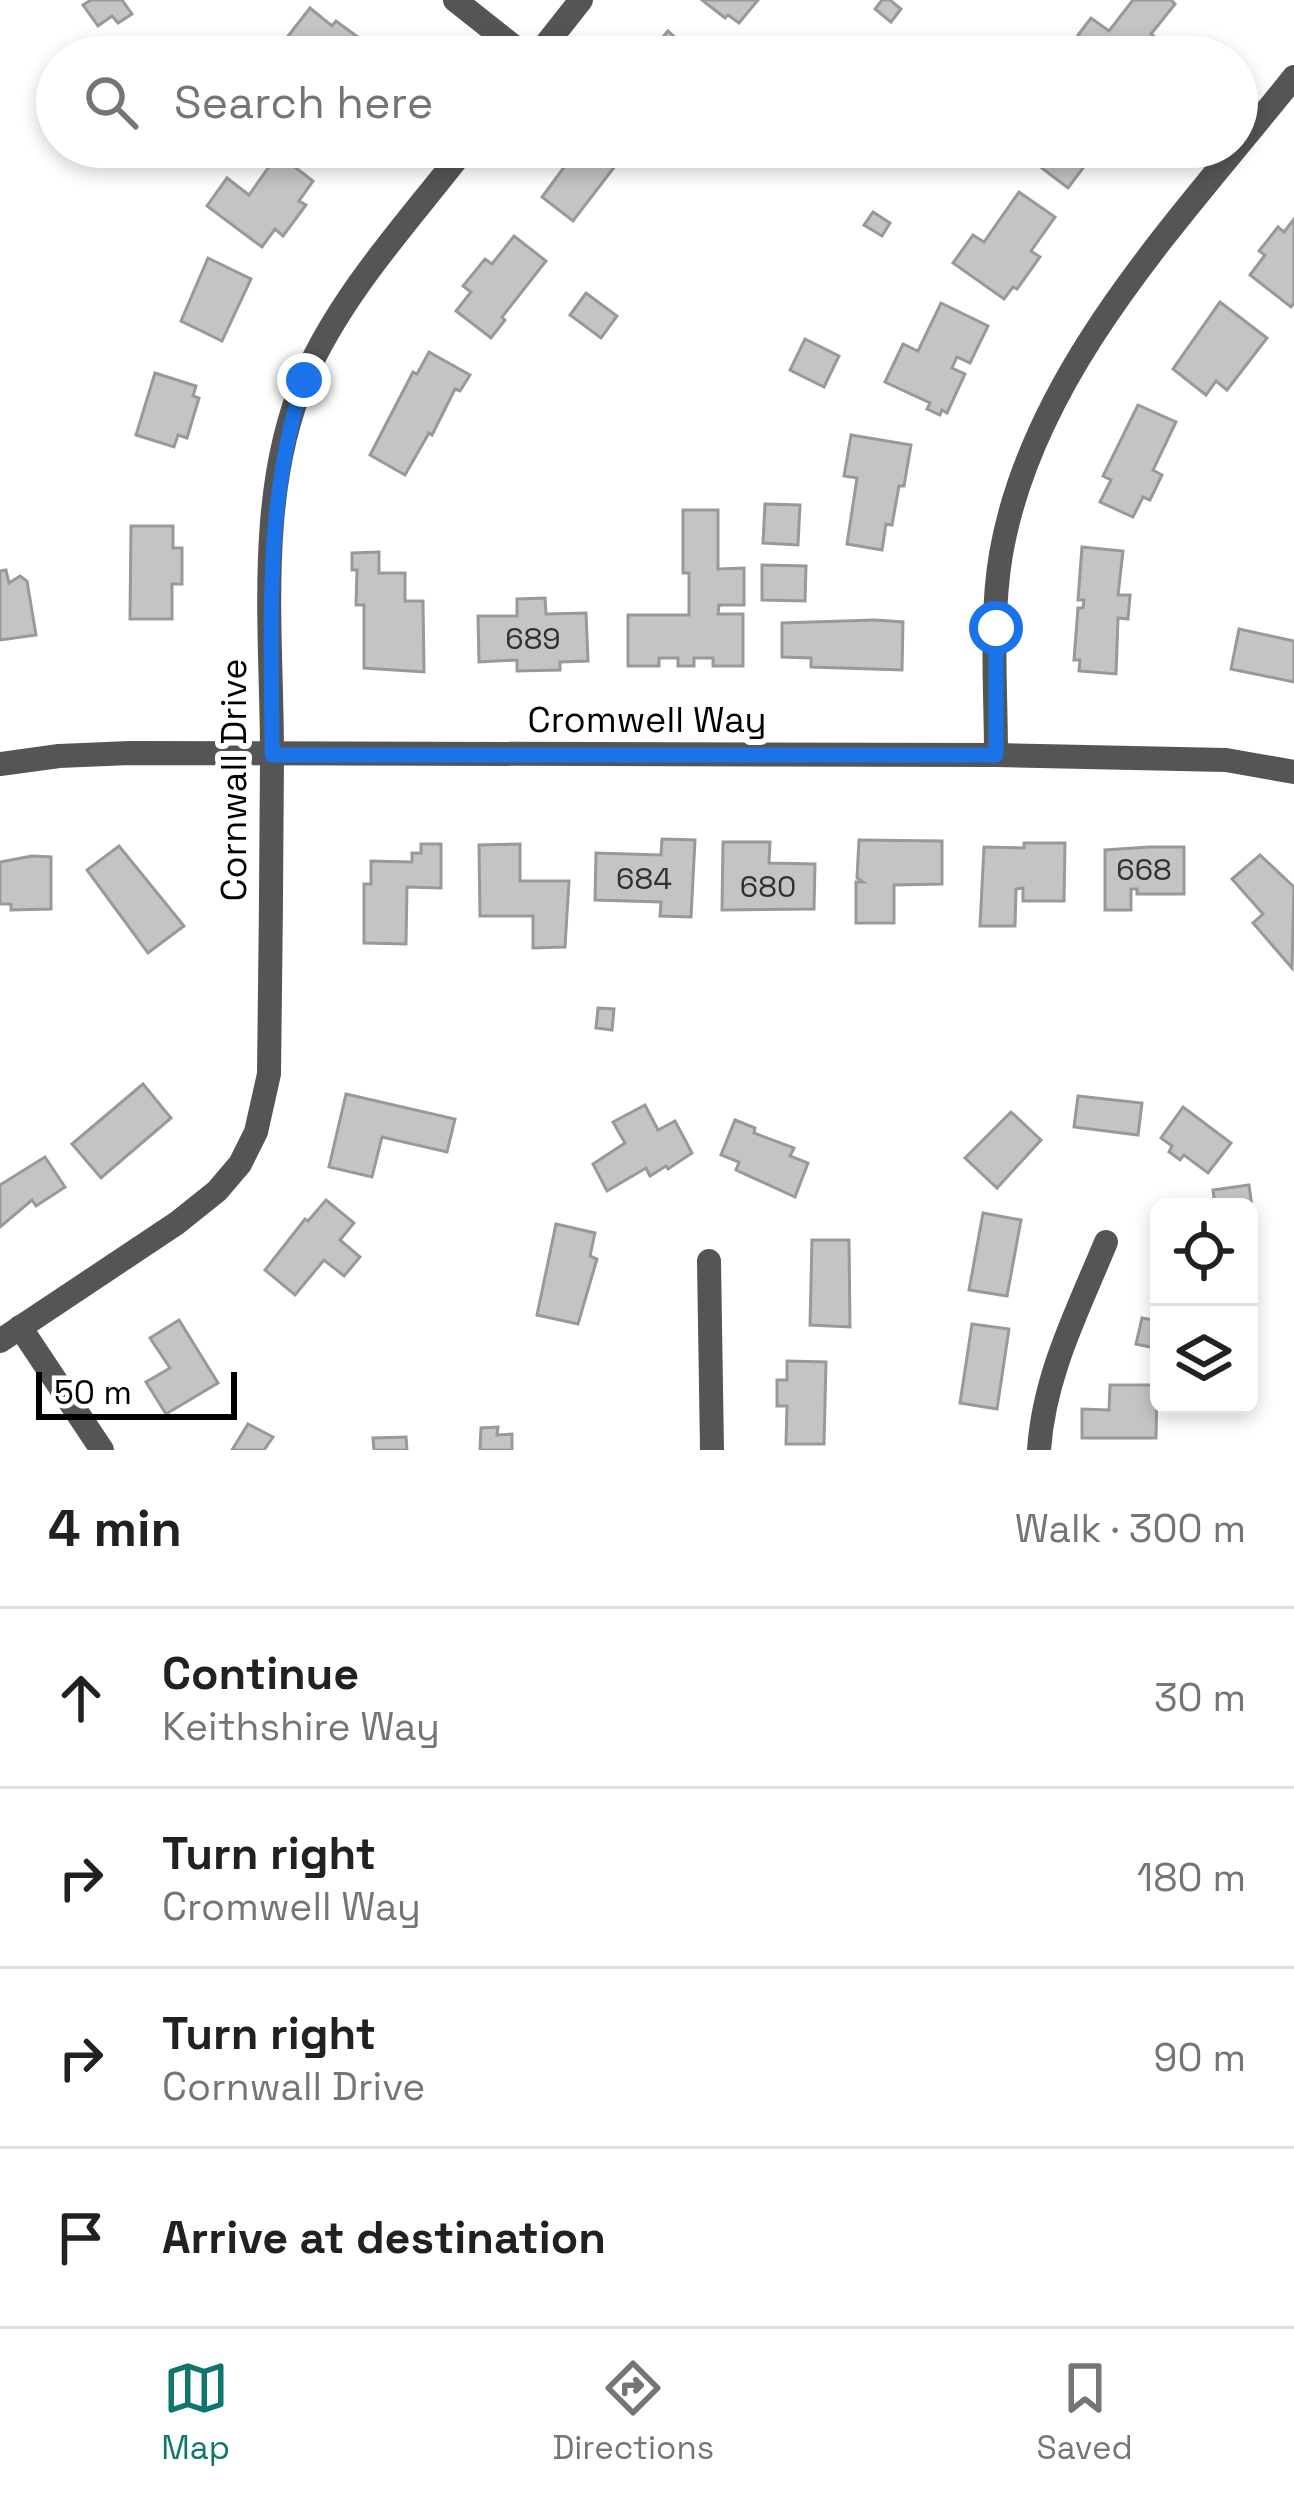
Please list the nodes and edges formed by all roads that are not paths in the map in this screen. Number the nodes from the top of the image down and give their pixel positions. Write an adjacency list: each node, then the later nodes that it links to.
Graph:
1 (455, 0): 3 (street)
2 (580, 0): 4 (street)
3 (504, 36)
4 (550, 36)
5 (1294, 77): 6 (street)
6 (1258, 123)
7 (450, 168): 9 (street, Cornwall Drive)
8 (1224, 168): 10 (street)
9 (272, 755): 10 (street, Cromwell Way); 11 (street, Cromwell Way); 15 (street, Cornwall Drive)
10 (996, 755): 12 (street, Cromwell Way)
11 (0, 764)
12 (1294, 772)
13 (1106, 1242): 18 (street)
14 (709, 1262): 17 (street)
15 (10, 1334): 16 (street)
16 (102, 1450)
17 (712, 1450)
18 (1039, 1450)

